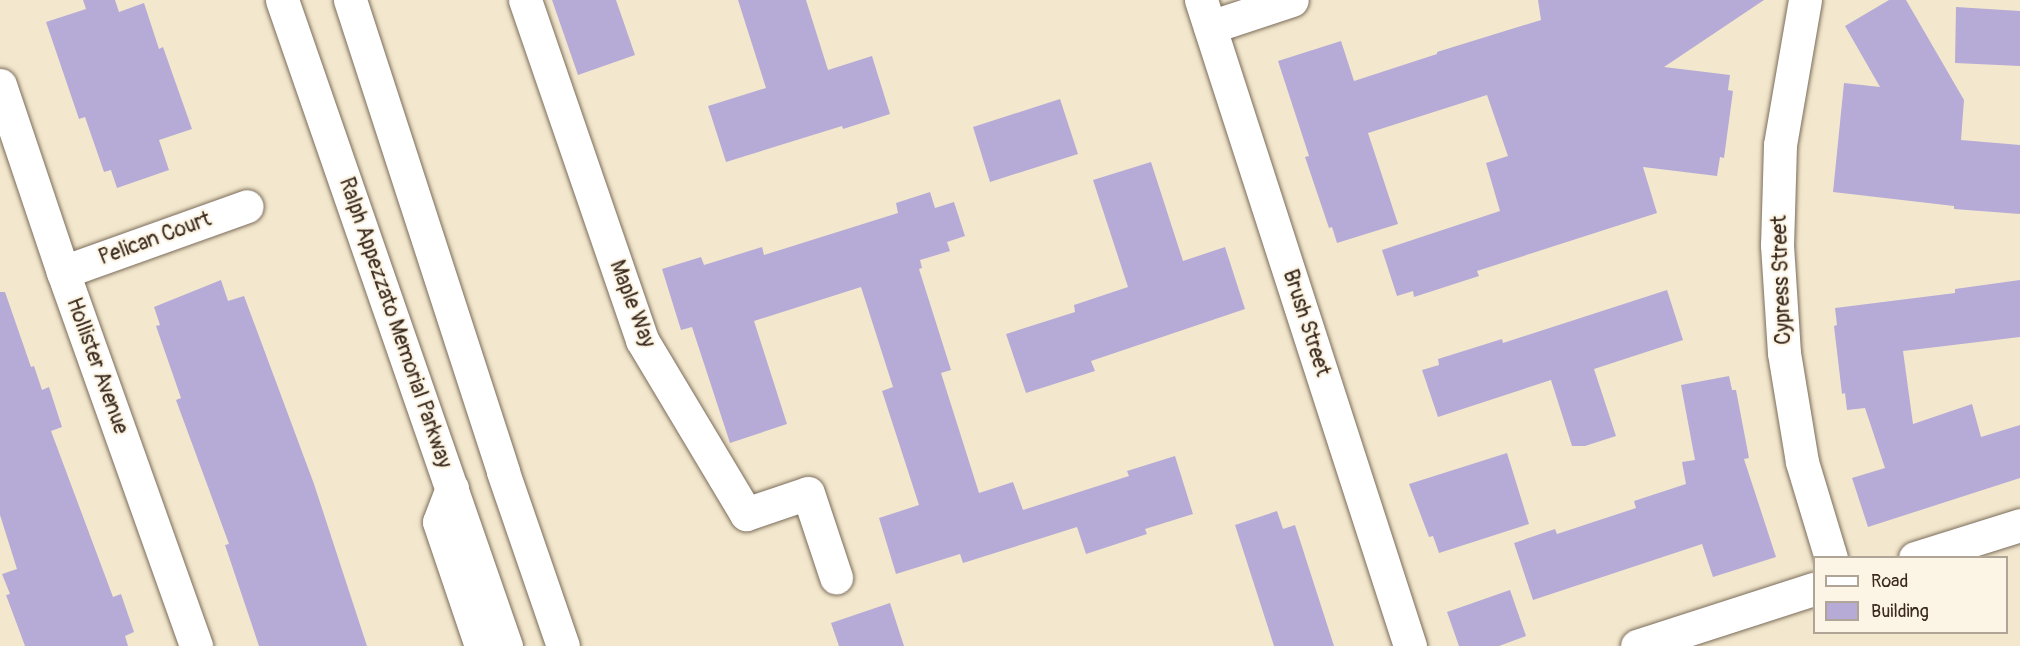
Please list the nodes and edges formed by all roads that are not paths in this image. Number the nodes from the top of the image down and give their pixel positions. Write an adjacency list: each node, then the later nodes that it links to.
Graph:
1 (282, 0): 10 (street, Ralph Appezzato Memorial Parkway)
2 (350, 0): 19 (street)
3 (525, 0): 14 (street, Maple Way)
4 (1292, 0): 6 (street)
5 (1805, 0): 12 (street, Cypress Street)
6 (1205, 13): 20 (street, Brush Street)
7 (0, 85): 9 (street, Hollister Avenue)
8 (248, 206): 9 (street, Pelican Court)
9 (63, 272): 16 (street, Hollister Avenue)
10 (452, 488): 17 (street); 18 (street, Ralph Appezzato Memorial Parkway)
11 (2020, 525): 13 (street)
12 (1830, 556)
13 (1921, 556)
14 (837, 577)
15 (1813, 590): 21 (street)
16 (196, 646)
17 (481, 646)
18 (506, 646)
19 (563, 646)
20 (1410, 646)
21 (1637, 646)

